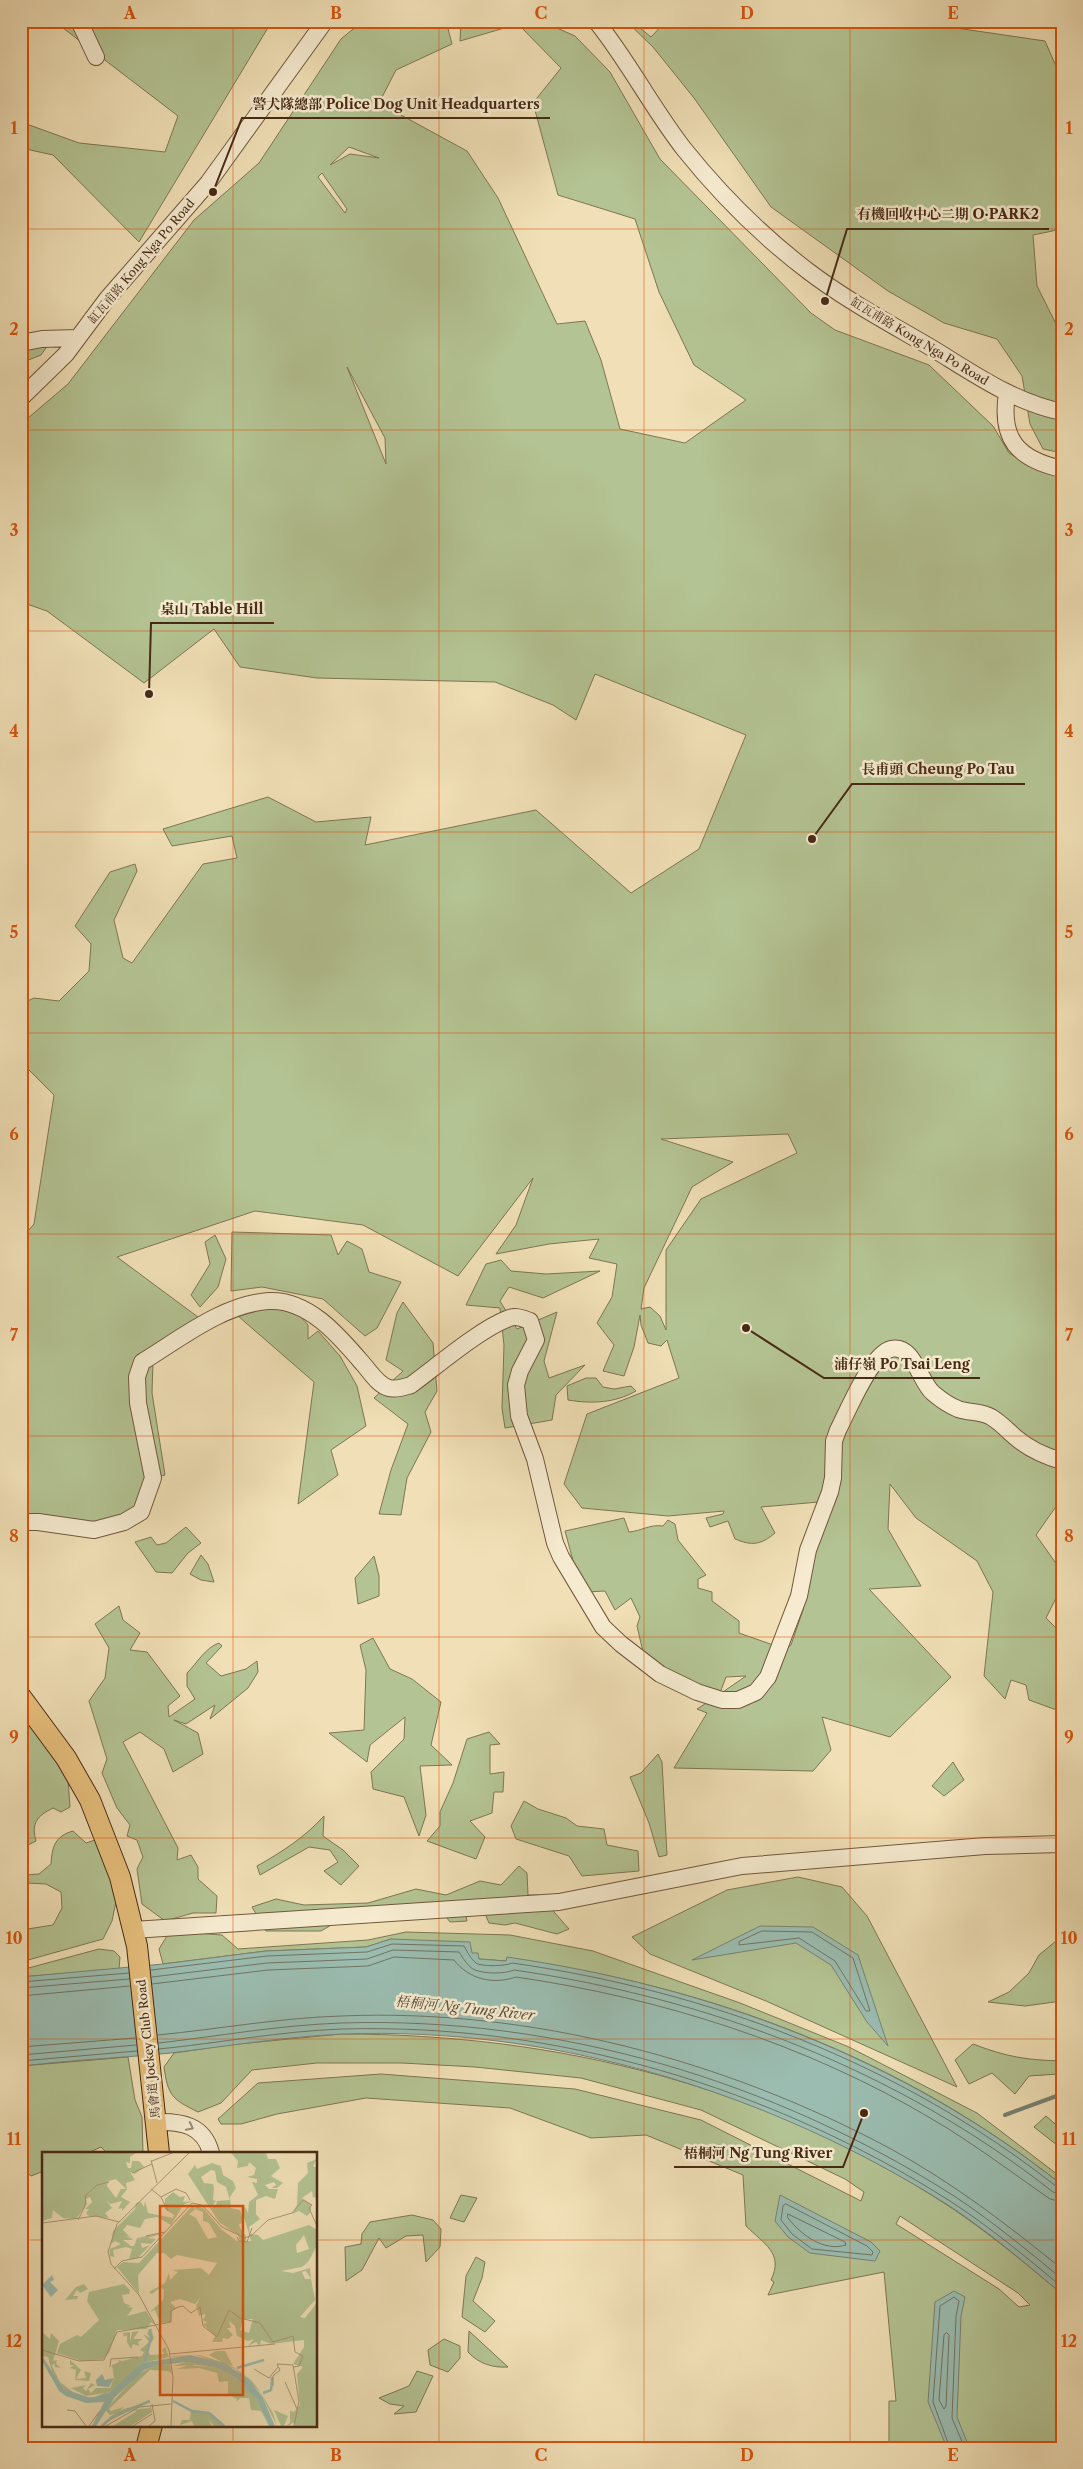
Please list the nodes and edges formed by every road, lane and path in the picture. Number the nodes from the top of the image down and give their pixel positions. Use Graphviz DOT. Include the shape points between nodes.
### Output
graph roads {
  1 [pos="80,21"];
  2 [pos="325,21"];
  3 [pos="596,21"];
  4 [pos="96,57"];
  5 [pos="77,338"];
  6 [pos="21,343"];
  7 [pos="1007,393"];
  8 [pos="21,398"];
  9 [pos="1055,411"];
  10 [pos="1062,468"];
  11 [pos="1062,1461"];
  12 [pos="21,1522"];
  13 [pos="21,1697"];
  14 [pos="1062,1844"];
  15 [pos="135,1938"];
  16 [pos="156,2122"];
  17 [pos="159,2152"];
  18 [pos="211,2152"];
  1 -- 4 [label="street"];
  2 -- 5 [label="street, 缸瓦甫路 Kong Nga Po Road" via="208,183 107,298"];
  3 -- 7 [label="street, 缸瓦甫路 Kong Nga Po Road" via="620,51 653,106 684,148 732,204 772,241 854,302"];
  5 -- 6 [label="street"];
  5 -- 8 [label="street, 缸瓦甫路 Kong Nga Po Road" via="66,354"];
  7 -- 9 [label="street, 缸瓦甫路 Kong Nga Po Road"];
  7 -- 10 [label="street" via="1005,416 1016,448 1024,456"];
  11 -- 12 [label="street" via="1041,1454 992,1418 959,1410 944,1402 925,1387 909,1354 901,1349 883,1352 874,1362 834,1441 830,1492 808,1550 799,1596 768,1677 756,1692 738,1700 722,1700 697,1692 660,1674 620,1644 603,1627 561,1557 535,1459 519,1416 516,1385 536,1340 530,1321 519,1317 508,1318 487,1330 411,1384 398,1389 388,1388 377,1380 328,1326 295,1305 266,1301 227,1312 142,1362 137,1376 138,1403 153,1478 141,1512 124,1522 94,1530"];
  13 -- 15 [label="main road, 馬會道 Jockey Club Road" via="66,1758 90,1800 120,1877"];
  14 -- 15 [label="street" via="985,1846 742,1866 559,1902"];
  15 -- 16 [label="main road, 馬會道 Jockey Club Road"];
  16 -- 17 [label="main road, 馬會道 Jockey Club Road"];
  16 -- 18 [label="street, one-way" via="178,2122 195,2128"];
}
